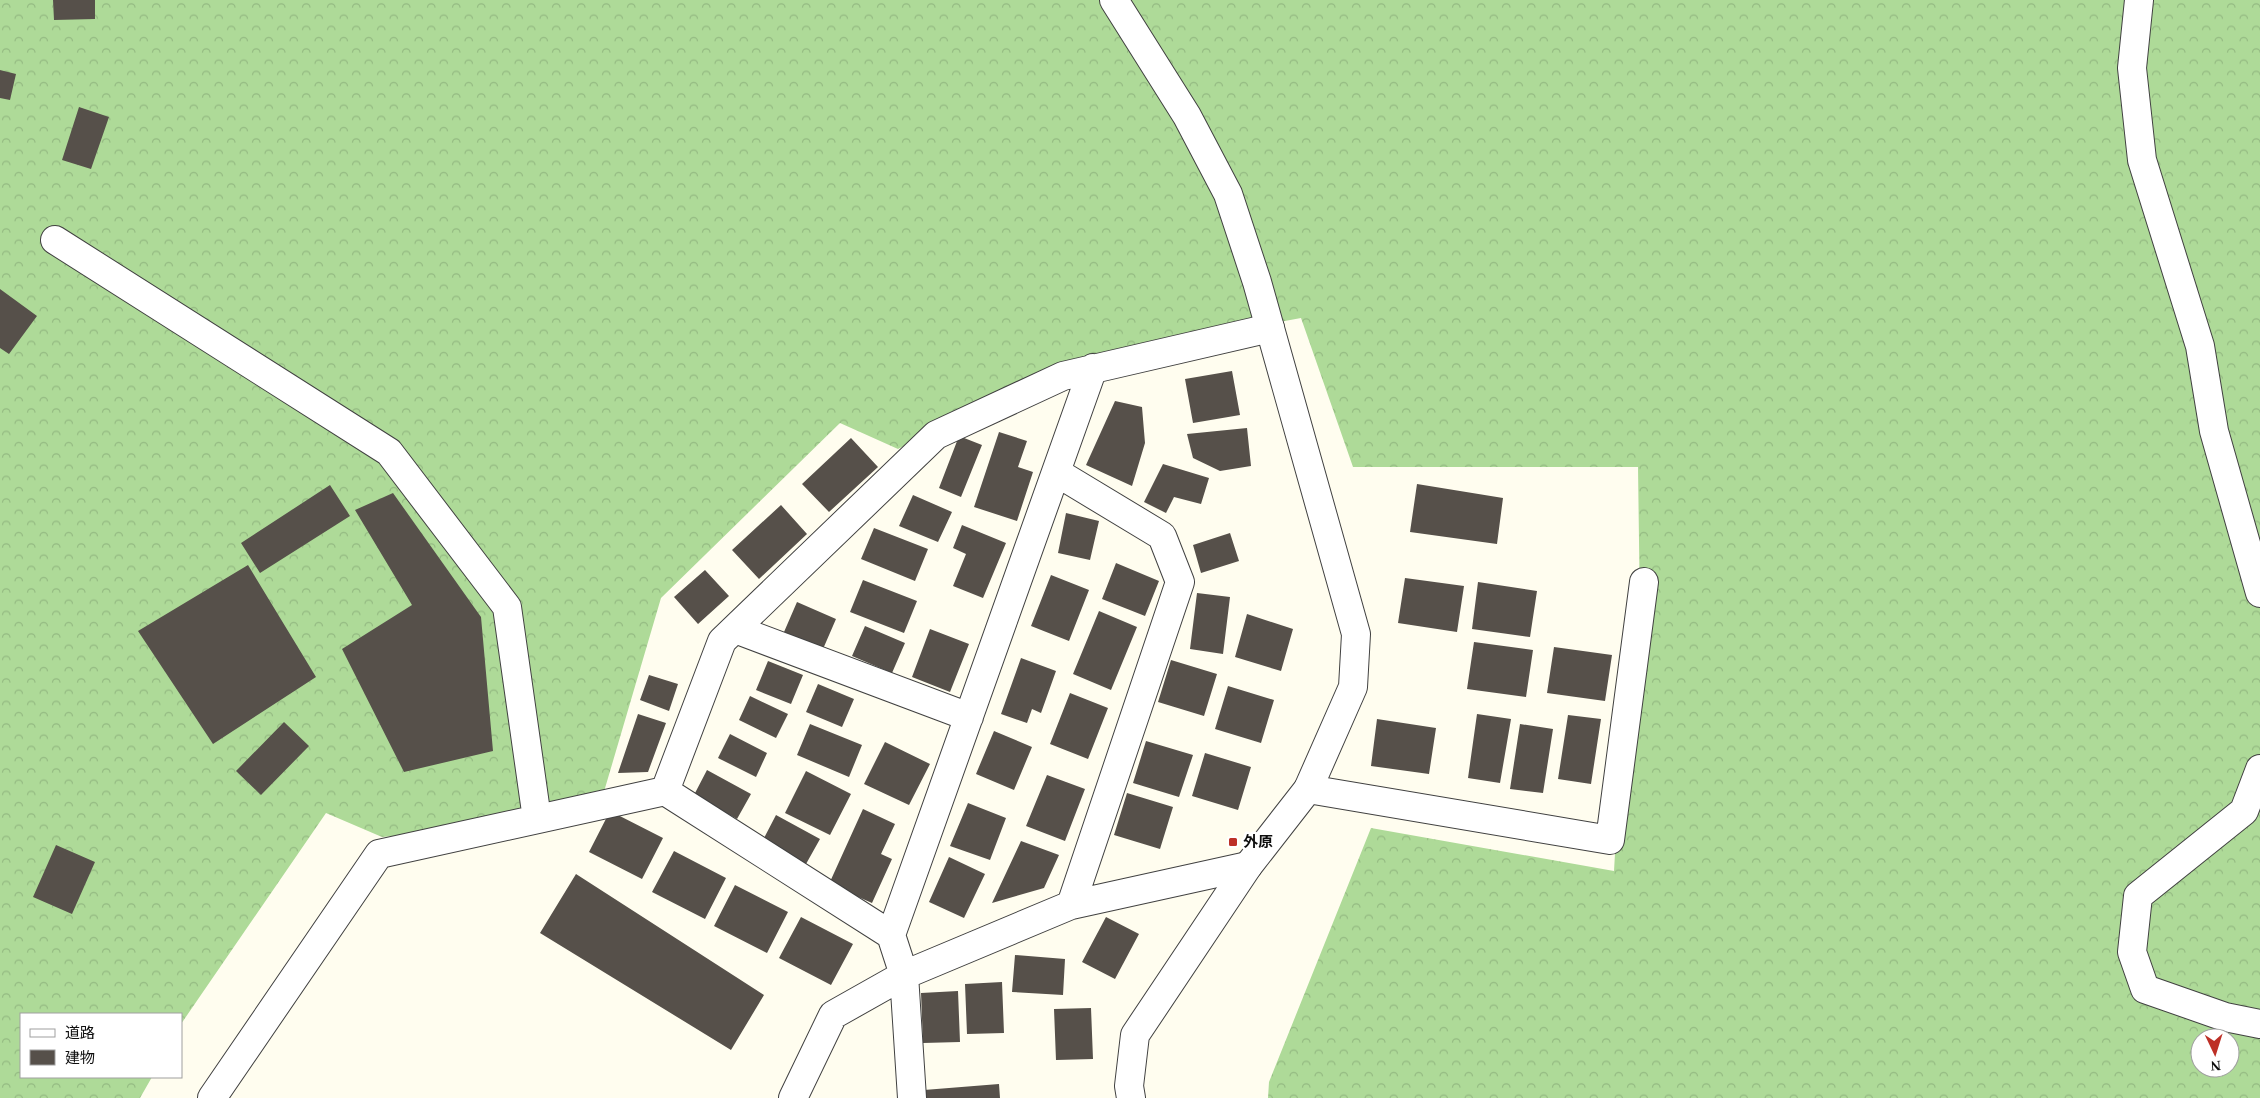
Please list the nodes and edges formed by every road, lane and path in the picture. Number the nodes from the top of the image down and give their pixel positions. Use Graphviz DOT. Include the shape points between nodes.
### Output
graph roads {
  1 [pos="1114,0"];
  2 [pos="2139,0"];
  3 [pos="55,240"];
  4 [pos="1270,328"];
  5 [pos="1093,368"];
  6 [pos="1056,472"];
  7 [pos="1644,582"];
  8 [pos="2260,593"];
  9 [pos="735,629"];
  10 [pos="969,717"];
  11 [pos="2260,769"];
  12 [pos="1308,790"];
  13 [pos="665,791"];
  14 [pos="537,819"];
  15 [pos="1248,866"];
  16 [pos="1072,905"];
  17 [pos="891,935"];
  18 [pos="904,975"];
  19 [pos="2260,1024"];
  20 [pos="212,1098"];
  21 [pos="793,1098"];
  22 [pos="912,1098"];
  23 [pos="1131,1098"];
  1 -- 4 [label="street" via="1187,116 1228,194"];
  2 -- 8 [label="street" via="2132,68 2142,160 2200,346 2214,431"];
  3 -- 14 [label="street" via="389,452 507,607"];
  4 -- 5 [label="street"];
  4 -- 12 [label="street" via="1356,634 1353,687"];
  5 -- 6 [label="street"];
  5 -- 9 [label="street" via="1063,376 936,436"];
  6 -- 10 [label="street"];
  6 -- 16 [label="street" via="1162,536 1180,582"];
  7 -- 12 [label="street" via="1610,840"];
  9 -- 10 [label="street"];
  9 -- 13 [label="street" via="722,641"];
  10 -- 17 [label="street"];
  11 -- 19 [label="street" via="2244,811 2138,896 2132,952 2145,989 2225,1017"];
  12 -- 15 [label="street"];
  13 -- 14 [label="street"];
  13 -- 17 [label="street"];
  14 -- 20 [label="street" via="379,854"];
  15 -- 16 [label="street"];
  15 -- 23 [label="street" via="1135,1035 1129,1086"];
  16 -- 18 [label="street"];
  17 -- 18 [label="street"];
  18 -- 21 [label="street" via="833,1015"];
  18 -- 22 [label="street"];
}
